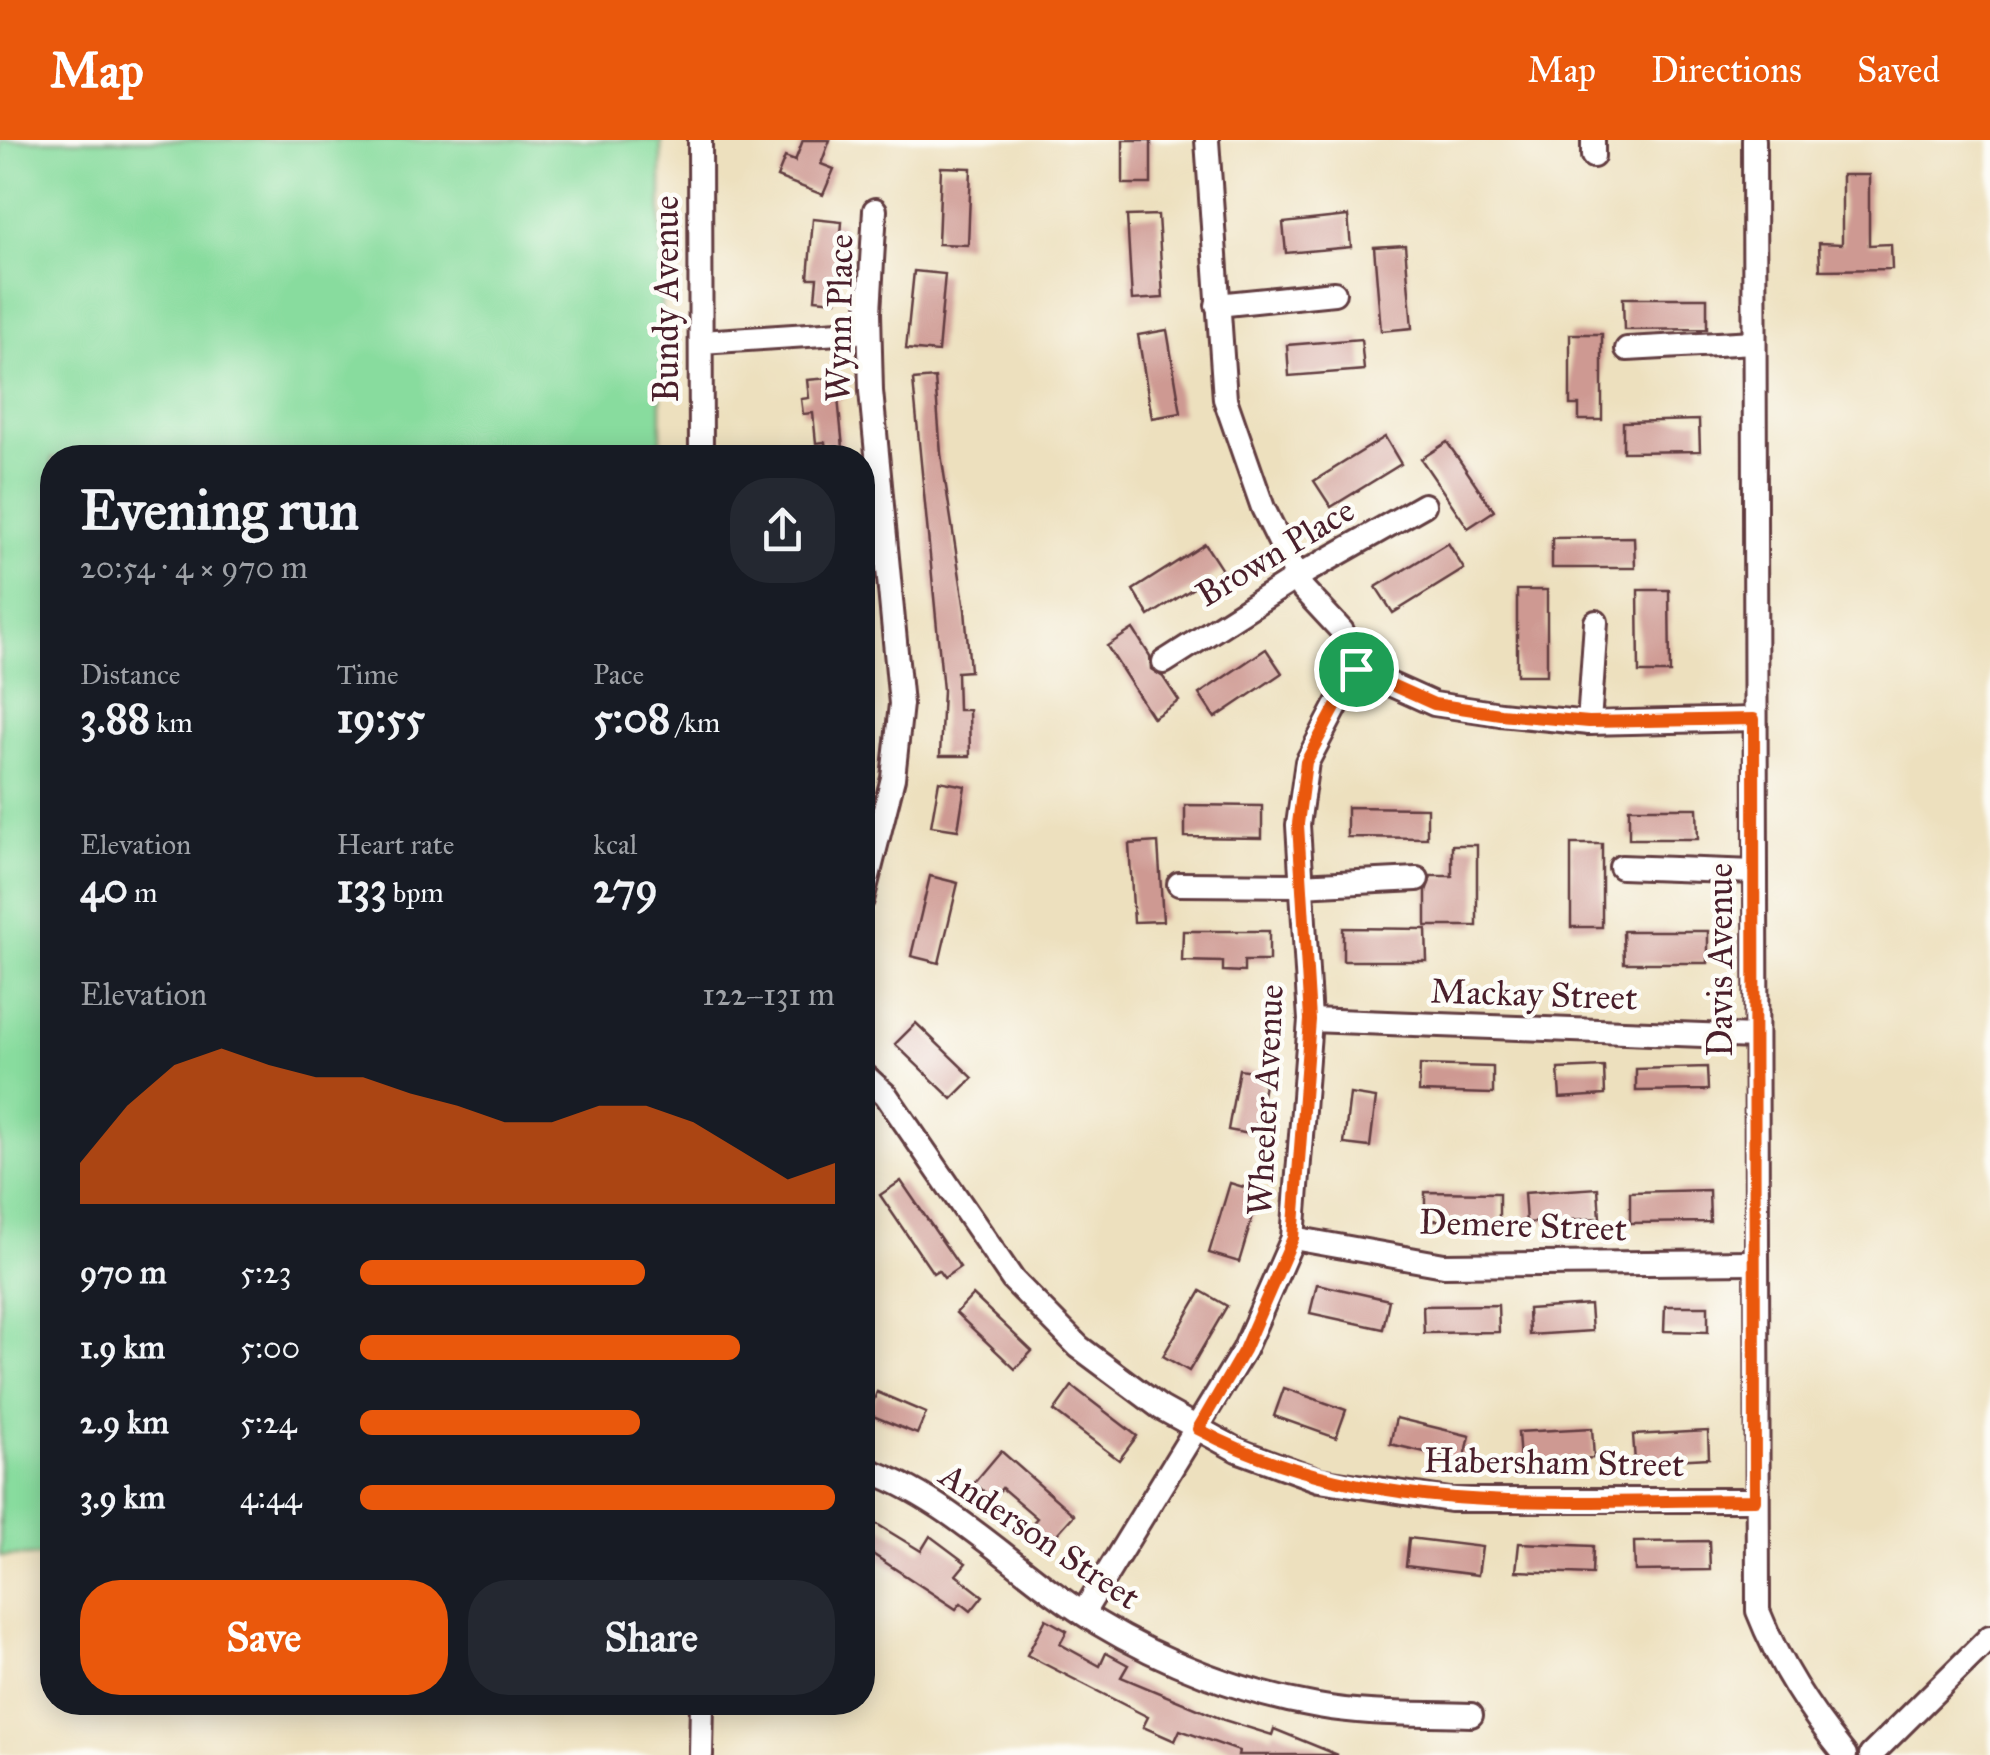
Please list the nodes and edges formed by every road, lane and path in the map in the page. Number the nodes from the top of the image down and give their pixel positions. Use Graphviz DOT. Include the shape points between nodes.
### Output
graph roads {
  1 [pos="700,140"];
  2 [pos="1207,140"];
  3 [pos="1754,140"];
  4 [pos="876,210"];
  5 [pos="1334,294"];
  6 [pos="1217,305"];
  7 [pos="869,331"];
  8 [pos="701,342"];
  9 [pos="1754,342"];
  10 [pos="1627,349"];
  11 [pos="702,445"];
  12 [pos="1424,504"];
  13 [pos="1296,577"];
  14 [pos="1596,622"];
  15 [pos="1164,662"];
  16 [pos="1356,669"];
  17 [pos="1754,719"];
  18 [pos="1589,722"];
  19 [pos="875,850"];
  20 [pos="1621,868"];
  21 [pos="1755,872"];
  22 [pos="1418,878"];
  23 [pos="1179,884"];
  24 [pos="1300,885"];
  25 [pos="1310,1020"];
  26 [pos="1755,1038"];
  27 [pos="875,1084"];
  28 [pos="1293,1238"];
  29 [pos="1754,1262"];
  30 [pos="1198,1429"];
  31 [pos="875,1472"];
  32 [pos="1755,1500"];
  33 [pos="1083,1613"];
  34 [pos="1990,1636"];
  35 [pos="702,1715"];
  36 [pos="1471,1715"];
  37 [pos="701,1755"];
  38 [pos="1845,1755"];
  39 [pos="1871,1755"];
  1 -- 8 [label="street, Bundy Avenue"];
  2 -- 6 [label="street"];
  3 -- 9 [label="street, Davis Avenue"];
  4 -- 7 [label="street, Wynn Place"];
  5 -- 6 [label="street"];
  6 -- 13 [label="street" via="1225,399 1263,508"];
  7 -- 8 [label="street"];
  7 -- 19 [label="street, Wynn Place" via="902,704 894,778"];
  8 -- 11 [label="street, Bundy Avenue"];
  9 -- 10 [label="street"];
  9 -- 17 [label="street, Davis Avenue"];
  12 -- 13 [label="street, Brown Place"];
  13 -- 15 [label="street, Brown Place"];
  13 -- 16 [label="street" via="1342,631"];
  14 -- 18 [label="street"];
  16 -- 18 [label="street" via="1434,704"];
  16 -- 24 [label="street, Wheeler Avenue" via="1306,762"];
  17 -- 18 [label="street"];
  17 -- 21 [label="street, Davis Avenue"];
  20 -- 21 [label="street"];
  21 -- 26 [label="street, Davis Avenue"];
  22 -- 24 [label="street"];
  23 -- 24 [label="street"];
  24 -- 25 [label="street, Wheeler Avenue"];
  25 -- 26 [label="street, Mackay Street"];
  25 -- 28 [label="street, Wheeler Avenue"];
  26 -- 29 [label="street, Davis Avenue"];
  27 -- 30 [label="street, Habersham Street" via="1014,1280 1079,1347"];
  28 -- 29 [label="street, Demere Street" via="1444,1264"];
  28 -- 30 [label="street, Wheeler Avenue" via="1244,1350"];
  29 -- 32 [label="street, Davis Avenue"];
  30 -- 32 [label="street, Habersham Street" via="1319,1480 1450,1500"];
  30 -- 33 [label="street, Wheeler Avenue"];
  31 -- 33 [label="street, Anderson Street" via="948,1513"];
  32 -- 38 [label="street, Davis Avenue" via="1758,1611 1773,1650"];
  33 -- 36 [label="street, Anderson Street" via="1200,1675 1319,1707"];
  34 -- 39 [label="street"];
  35 -- 37 [label="street"];
}
